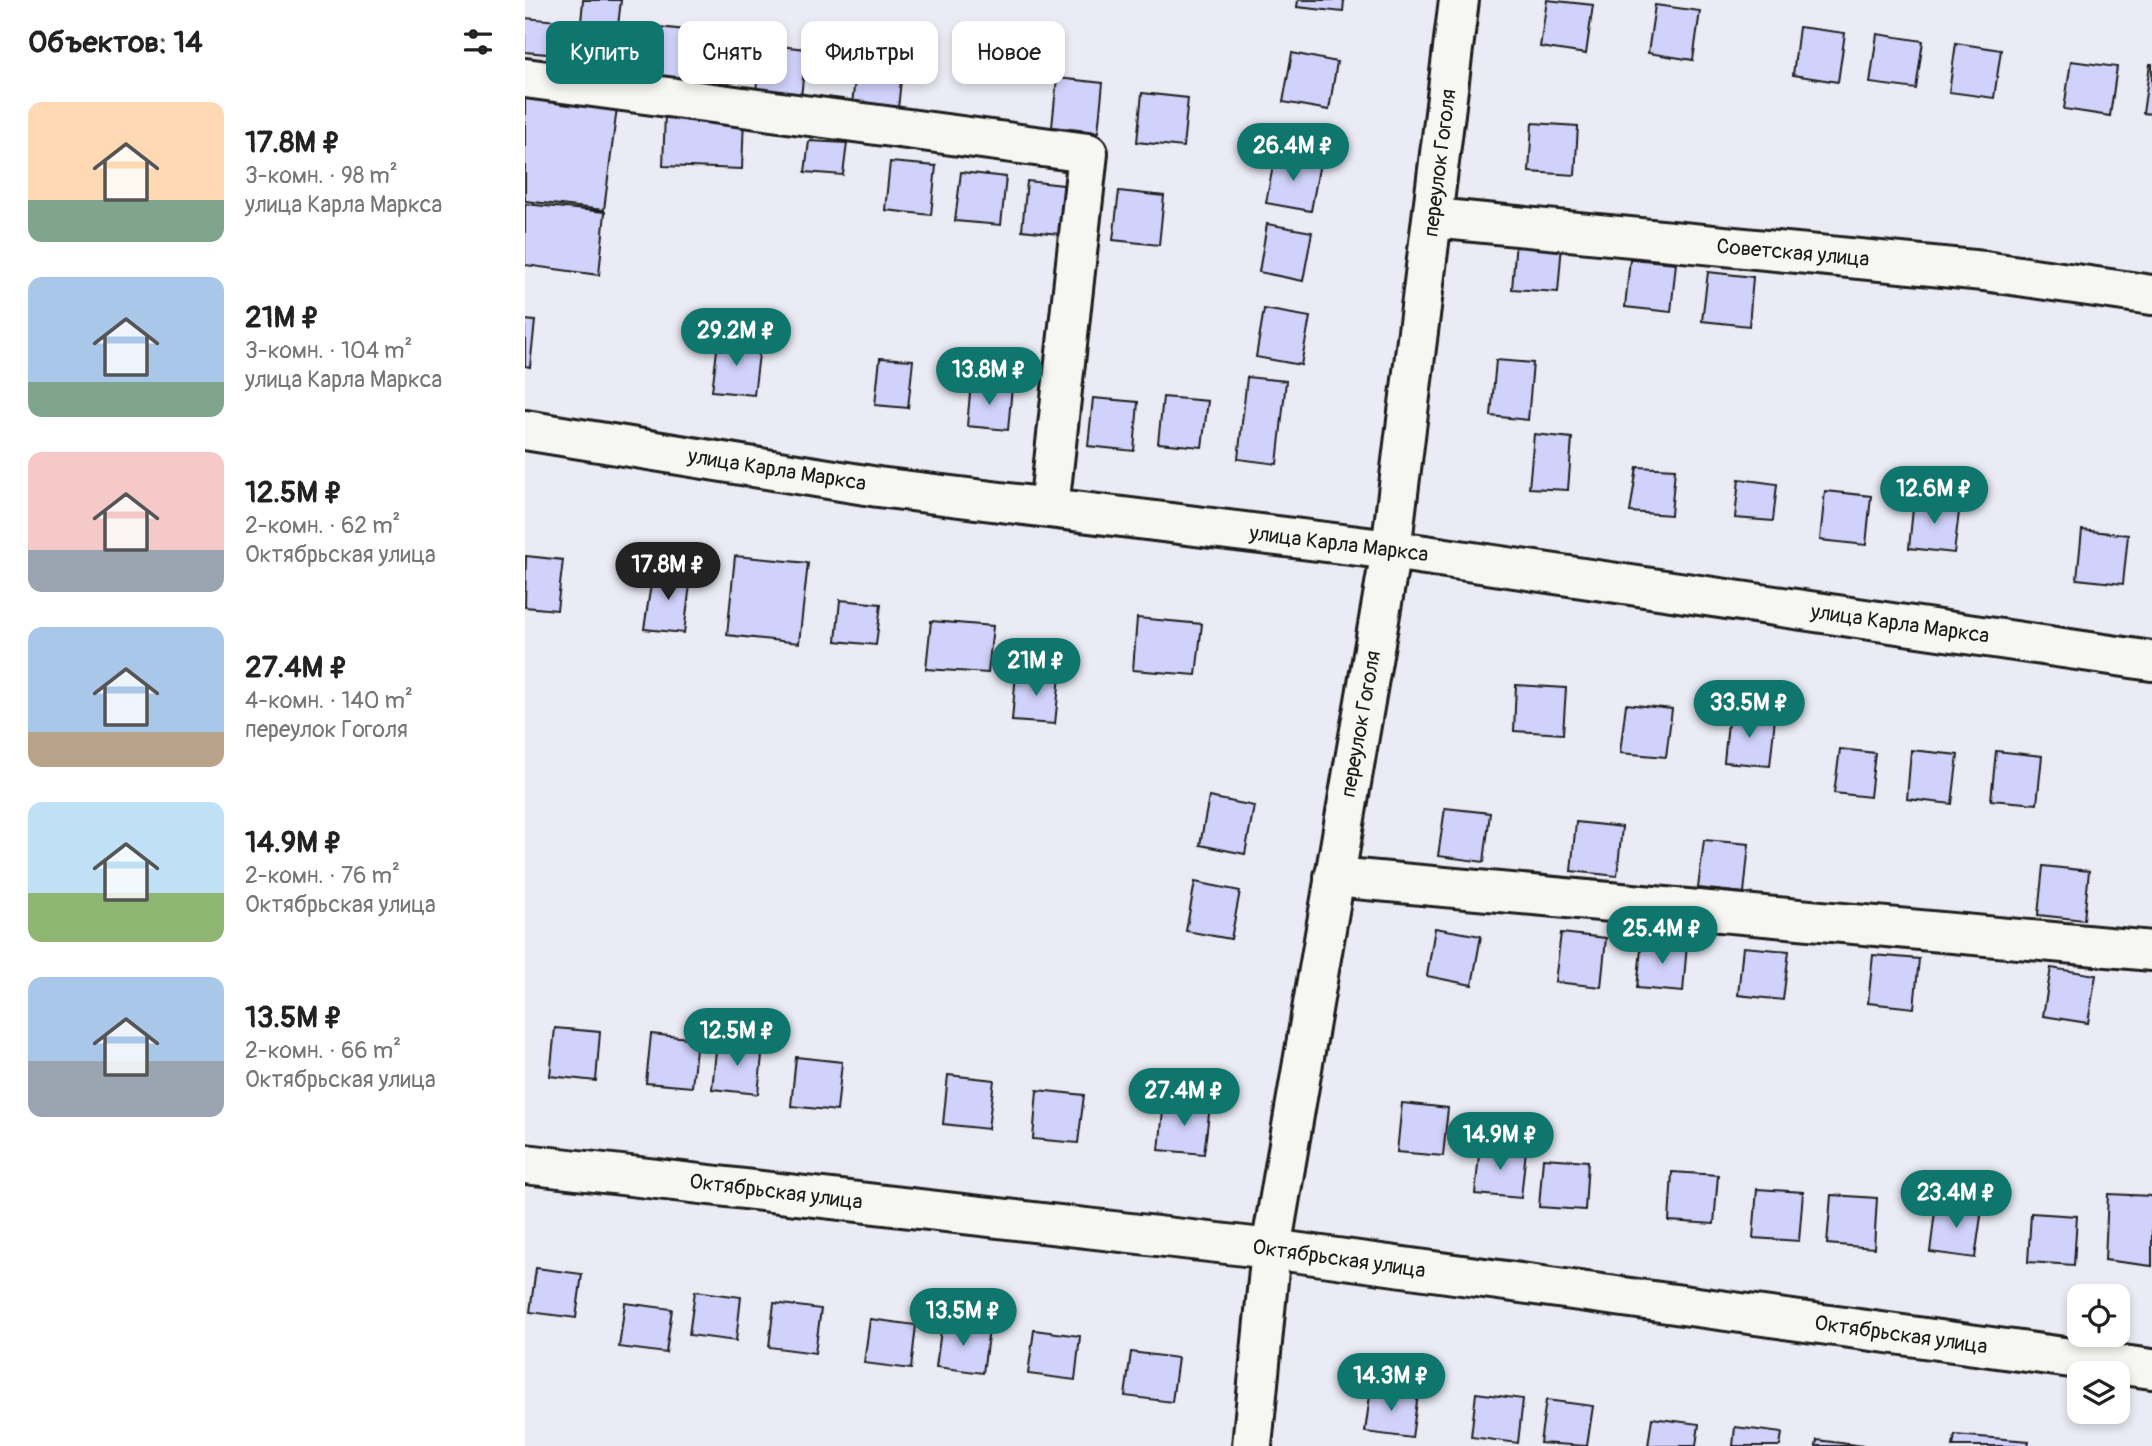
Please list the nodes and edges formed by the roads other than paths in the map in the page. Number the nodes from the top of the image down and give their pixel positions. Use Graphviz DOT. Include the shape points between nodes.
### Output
graph roads {
  1 [pos="1459,0"];
  2 [pos="525,78"];
  3 [pos="1433,218"];
  4 [pos="2152,295"];
  5 [pos="525,430"];
  6 [pos="1049,508"];
  7 [pos="1391,550"];
  8 [pos="2152,661"];
  9 [pos="1334,877"];
  10 [pos="2152,951"];
  11 [pos="525,1164"];
  12 [pos="1271,1249"];
  13 [pos="2152,1369"];
  14 [pos="1252,1446"];
  1 -- 3 [label="street, переулок Гоголя"];
  2 -- 6 [label="street" via="1088,153"];
  3 -- 4 [label="street, Советская улица" via="1984,271"];
  3 -- 7 [label="street, переулок Гоголя"];
  5 -- 6 [label="street, улица Карла Маркса" via="878,487"];
  6 -- 7 [label="street, улица Карла Маркса"];
  7 -- 8 [label="street, улица Карла Маркса"];
  7 -- 9 [label="street, переулок Гоголя"];
  9 -- 10 [label="street"];
  9 -- 12 [label="street, переулок Гоголя"];
  11 -- 12 [label="street, Октябрьская улица"];
  12 -- 13 [label="street, Октябрьская улица"];
  12 -- 14 [label="street, переулок Гоголя"];
}
